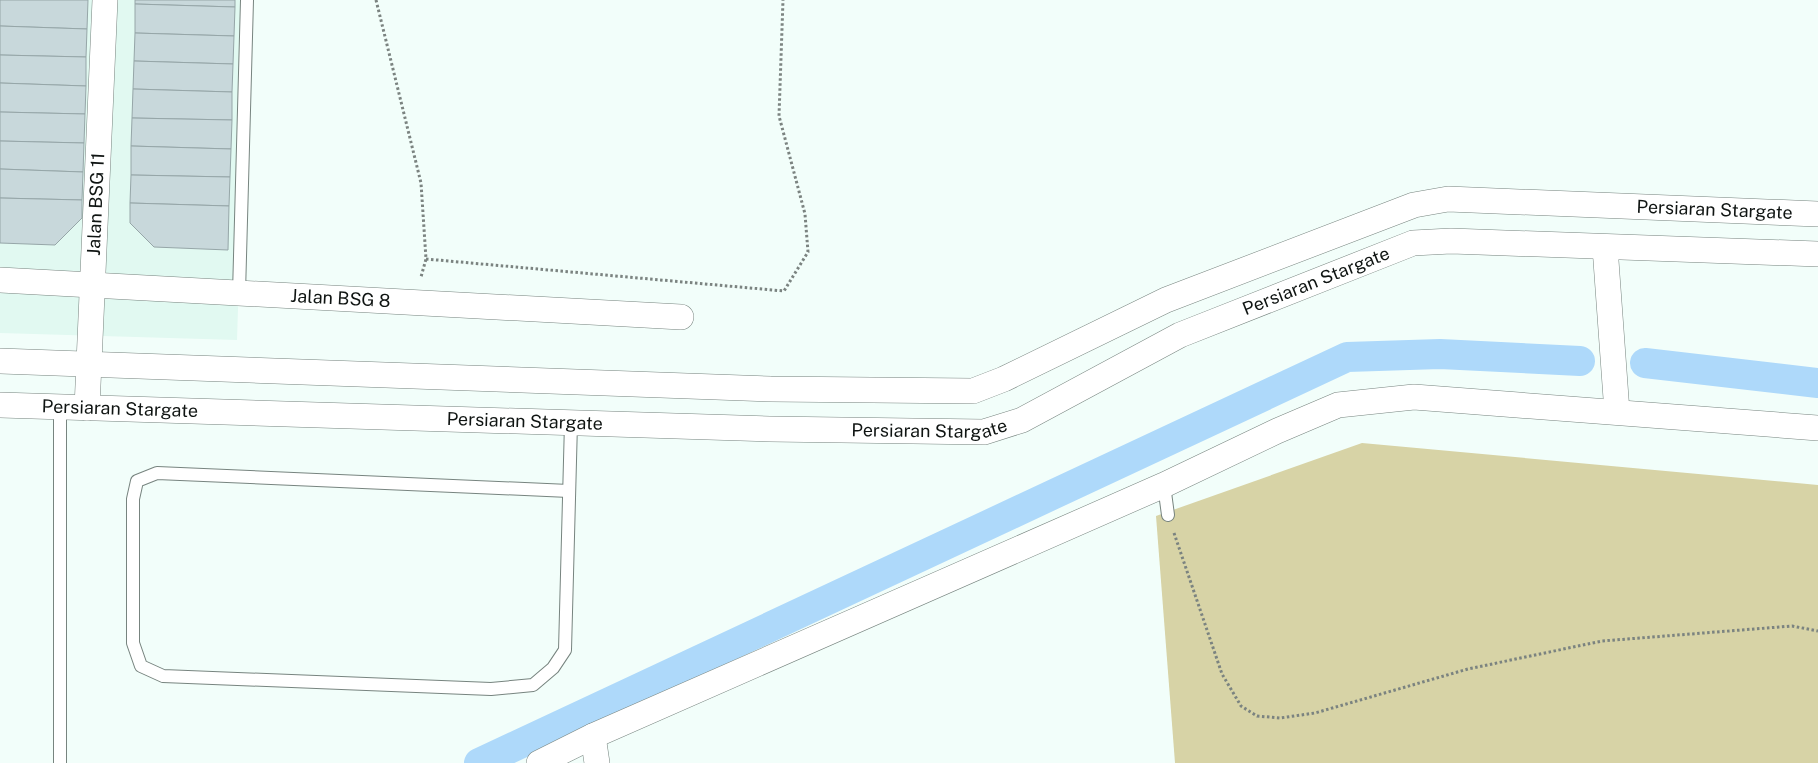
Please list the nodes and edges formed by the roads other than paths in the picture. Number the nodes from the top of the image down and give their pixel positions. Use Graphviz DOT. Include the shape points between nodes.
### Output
graph roads {
  1 [pos="105,0"];
  2 [pos="247,0"];
  3 [pos="1818,214"];
  4 [pos="1605,247"];
  5 [pos="1818,254"];
  6 [pos="0,280"];
  7 [pos="94,284"];
  8 [pos="239,293"];
  9 [pos="681,316"];
  10 [pos="0,361"];
  11 [pos="88,364"];
  12 [pos="771,389"];
  13 [pos="0,406"];
  14 [pos="60,407"];
  15 [pos="87,408"];
  16 [pos="1617,412"];
  17 [pos="571,423"];
  18 [pos="1818,428"];
  19 [pos="770,429"];
  20 [pos="1164,485"];
  21 [pos="569,491"];
  22 [pos="1168,515"];
  23 [pos="592,736"];
  24 [pos="60,763"];
  25 [pos="539,763"];
  26 [pos="597,763"];
  1 -- 7 [label="street, Jalan BSG 11"];
  2 -- 8 [label="lane"];
  3 -- 12 [label="street, Persiaran Stargate" via="1448,199 1393,212 1166,300 1004,380 973,391"];
  4 -- 5 [label="street, Persiaran Stargate"];
  4 -- 16 [label="street"];
  4 -- 19 [label="street, Persiaran Stargate" via="1451,242 1413,244 1180,335 1022,420 984,432"];
  6 -- 7 [label="street, Jalan BSG 8"];
  7 -- 8 [label="street, Jalan BSG 8"];
  7 -- 11 [label="street, Jalan BSG 11"];
  8 -- 9 [label="street, Jalan BSG 8"];
  10 -- 11 [label="street, Persiaran Stargate"];
  11 -- 12 [label="street, Persiaran Stargate"];
  11 -- 15 [label="street, Jalan BSG 11"];
  12 -- 19 [label="street"];
  13 -- 14 [label="street, Persiaran Stargate"];
  14 -- 15 [label="street, Persiaran Stargate"];
  14 -- 24 [label="lane"];
  15 -- 17 [label="street, Persiaran Stargate"];
  16 -- 18 [label="street"];
  16 -- 20 [label="street" via="1414,397 1338,405"];
  17 -- 19 [label="street, Persiaran Stargate"];
  17 -- 21 [label="lane"];
  20 -- 22 [label="lane"];
  20 -- 23 [label="street"];
  21 -- 21 [label="lane" via="565,650 553,668 533,685 490,689 163,676 141,666 133,642 133,499 138,481 157,473"];
  23 -- 25 [label="street"];
  23 -- 26 [label="street"];
}
